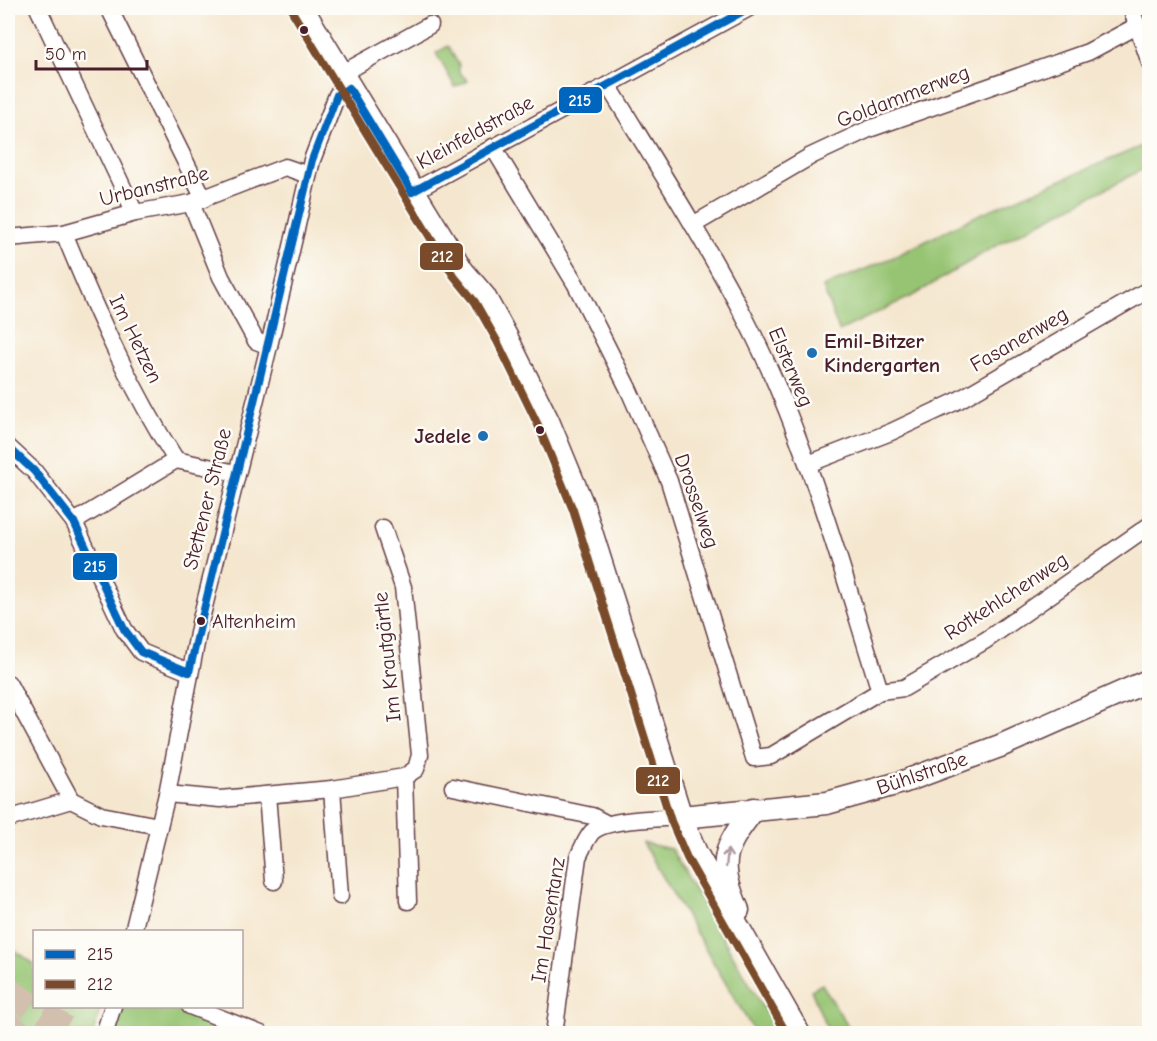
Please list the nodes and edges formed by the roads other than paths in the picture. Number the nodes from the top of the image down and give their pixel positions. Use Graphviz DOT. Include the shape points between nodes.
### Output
graph roads {
  1 [pos="38,8"];
  2 [pos="109,8"];
  3 [pos="302,8"];
  4 [pos="749,8"];
  5 [pos="1131,8"];
  6 [pos="430,25"];
  7 [pos="1137,26"];
  8 [pos="1149,63"];
  9 [pos="345,81"];
  10 [pos="608,85"];
  11 [pos="493,147"];
  12 [pos="308,175"];
  13 [pos="412,192"];
  14 [pos="197,201"];
  15 [pos="135,213"];
  16 [pos="693,225"];
  17 [pos="64,233"];
  18 [pos="8,238"];
  19 [pos="1149,289"];
  20 [pos="269,346"];
  21 [pos="8,447"];
  22 [pos="176,460"];
  23 [pos="808,464"];
  24 [pos="236,473"];
  25 [pos="74,522"];
  26 [pos="1149,525"];
  27 [pos="383,528"];
  28 [pos="189,672"];
  29 [pos="1149,680"];
  30 [pos="8,683"];
  31 [pos="880,691"];
  32 [pos="404,777"];
  33 [pos="453,787"];
  34 [pos="332,789"];
  35 [pos="167,794"];
  36 [pos="267,795"];
  37 [pos="70,800"];
  38 [pos="754,809"];
  39 [pos="681,818"];
  40 [pos="8,819"];
  41 [pos="607,824"];
  42 [pos="159,826"];
  43 [pos="274,881"];
  44 [pos="340,896"];
  45 [pos="408,901"];
  46 [pos="133,930"];
  47 [pos="774,991"];
  48 [pos="112,1008"];
  49 [pos="195,1008"];
  50 [pos="104,1034"];
  51 [pos="261,1034"];
  52 [pos="554,1034"];
  53 [pos="798,1034"];
  1 -- 15 [label="street"];
  2 -- 14 [label="street"];
  3 -- 9 [label="main road"];
  4 -- 10 [label="street, Kleinfeldstraße"];
  5 -- 7 [label="street"];
  6 -- 9 [label="street"];
  7 -- 8 [label="street"];
  7 -- 16 [label="street, Goldammerweg" via="1088,52 869,129 811,156"];
  9 -- 12 [label="street, Stettener Straße"];
  9 -- 13 [label="main road"];
  10 -- 11 [label="street, Kleinfeldstraße"];
  10 -- 16 [label="street, Elsterweg"];
  11 -- 13 [label="street, Kleinfeldstraße"];
  11 -- 31 [label="street, Drosselweg" via="574,283 628,388 669,481 754,758 771,756"];
  12 -- 14 [label="street, Urbanstraße" via="285,167"];
  12 -- 20 [label="street, Stettener Straße"];
  13 -- 39 [label="main road" via="462,270 484,296 554,434 599,550"];
  14 -- 15 [label="street, Urbanstraße"];
  14 -- 20 [label="street" via="221,277 256,341"];
  15 -- 17 [label="street, Urbanstraße"];
  16 -- 23 [label="street, Elsterweg" via="748,326"];
  17 -- 18 [label="street, Urbanstraße"];
  17 -- 22 [label="street, Im Hetzen" via="103,326 152,423"];
  19 -- 23 [label="street, Fasanenweg" via="957,401"];
  20 -- 24 [label="street, Stettener Straße"];
  21 -- 25 [label="street" via="34,471"];
  22 -- 24 [label="street"];
  22 -- 25 [label="street"];
  23 -- 31 [label="street, Elsterweg"];
  24 -- 28 [label="street, Stettener Straße"];
  25 -- 28 [label="street" via="124,629 141,652"];
  26 -- 31 [label="street, Rotkehlchenweg" via="986,640 904,688"];
  27 -- 32 [label="street, Im Krautgärtle" via="403,587 420,755 416,769"];
  28 -- 35 [label="street, Stettener Straße"];
  29 -- 38 [label="main road, Bühlstraße" via="1000,746 903,782 827,803"];
  30 -- 37 [label="street"];
  32 -- 34 [label="street"];
  32 -- 45 [label="street"];
  33 -- 41 [label="street" via="592,816"];
  34 -- 36 [label="street"];
  34 -- 44 [label="street"];
  35 -- 36 [label="street" via="220,799"];
  35 -- 42 [label="street, Stettener Straße"];
  36 -- 43 [label="street"];
  37 -- 40 [label="street"];
  37 -- 42 [label="street" via="101,815"];
  38 -- 39 [label="main road, Bühlstraße"];
  47 -- 38 [label="main road, one-way" via="730,890 725,859 728,846"];
  39 -- 41 [label="street"];
  39 -- 47 [label="main road" via="715,891"];
  41 -- 52 [label="street, Im Hasentanz" via="593,831 578,857"];
  42 -- 46 [label="street, Stettener Straße"];
  47 -- 53 [label="main road"];
  48 -- 50 [label="street"];
  49 -- 51 [label="street"];
}
